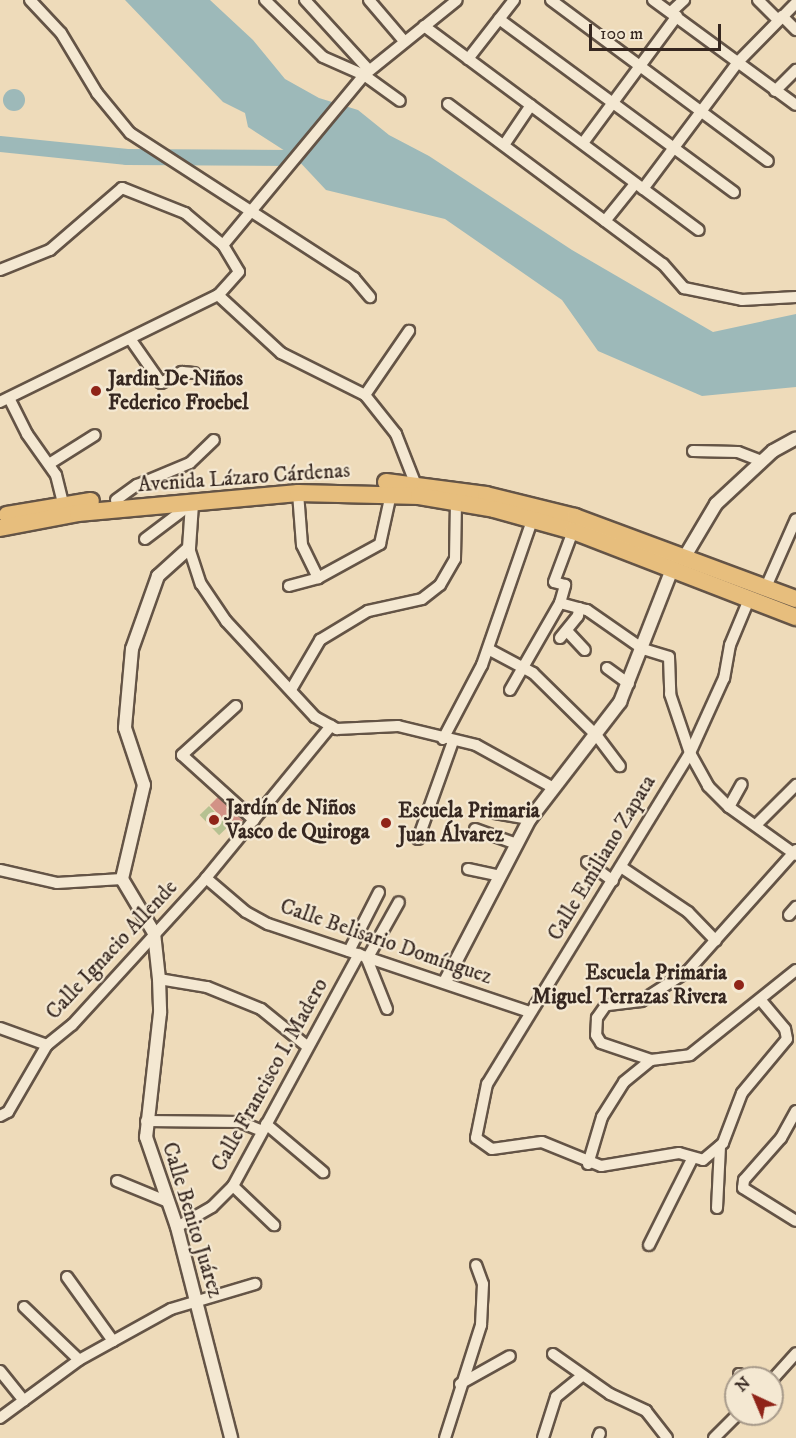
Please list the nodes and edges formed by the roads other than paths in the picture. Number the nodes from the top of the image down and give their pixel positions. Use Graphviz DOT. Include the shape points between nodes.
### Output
graph roads {
  1 [pos="30,0"];
  2 [pos="266,0"];
  3 [pos="305,0"];
  4 [pos="369,0"];
  5 [pos="457,0"];
  6 [pos="514,0"];
  7 [pos="551,0"];
  8 [pos="653,0"];
  9 [pos="684,0"];
  10 [pos="758,0"];
  11 [pos="796,3"];
  12 [pos="674,14"];
  13 [pos="780,18"];
  14 [pos="499,19"];
  15 [pos="424,26"];
  16 [pos="796,30"];
  17 [pos="403,40"];
  18 [pos="468,59"];
  19 [pos="738,62"];
  20 [pos="641,65"];
  21 [pos="796,70"];
  22 [pos="367,73"];
  23 [pos="775,91"];
  24 [pos="400,100"];
  25 [pos="613,103"];
  26 [pos="448,104"];
  27 [pos="531,105"];
  28 [pos="796,105"];
  29 [pos="700,110"];
  30 [pos="583,143"];
  31 [pos="504,145"];
  32 [pos="672,149"];
  33 [pos="768,160"];
  34 [pos="639,186"];
  35 [pos="734,192"];
  36 [pos="254,211"];
  37 [pos="605,221"];
  38 [pos="699,230"];
  39 [pos="223,245"];
  40 [pos="0,270"];
  41 [pos="219,295"];
  42 [pos="370,297"];
  43 [pos="796,297"];
  44 [pos="409,331"];
  45 [pos="131,340"];
  46 [pos="194,373"];
  47 [pos="365,395"];
  48 [pos="5,400"];
  49 [pos="95,435"];
  50 [pos="796,438"];
  51 [pos="214,440"];
  52 [pos="693,451"];
  53 [pos="761,461"];
  54 [pos="49,464"];
  55 [pos="418,490"];
  56 [pos="298,493"];
  57 [pos="391,494"];
  58 [pos="116,500"];
  59 [pos="456,502"];
  60 [pos="63,503"];
  61 [pos="192,504"];
  62 [pos="0,517"];
  63 [pos="533,518"];
  64 [pos="796,519"];
  65 [pos="0,528"];
  66 [pos="573,531"];
  67 [pos="145,539"];
  68 [pos="189,548"];
  69 [pos="678,564"];
  70 [pos="318,578"];
  71 [pos="289,586"];
  72 [pos="766,587"];
  73 [pos="750,597"];
  74 [pos="796,599"];
  75 [pos="560,603"];
  76 [pos="579,608"];
  77 [pos="796,617"];
  78 [pos="488,649"];
  79 [pos="643,649"];
  80 [pos="585,650"];
  81 [pos="523,667"];
  82 [pos="607,668"];
  83 [pos="629,684"];
  84 [pos="292,688"];
  85 [pos="510,690"];
  86 [pos="236,706"];
  87 [pos="331,726"];
  88 [pos="597,736"];
  89 [pos="448,740"];
  90 [pos="690,753"];
  91 [pos="620,766"];
  92 [pos="742,784"];
  93 [pos="796,785"];
  94 [pos="554,788"];
  95 [pos="729,807"];
  96 [pos="495,813"];
  97 [pos="530,819"];
  98 [pos="254,820"];
  99 [pos="756,825"];
  100 [pos="475,829"];
  101 [pos="418,839"];
  102 [pos="517,844"];
  103 [pos="795,853"];
  104 [pos="587,862"];
  105 [pos="621,867"];
  106 [pos="468,869"];
  107 [pos="0,870"];
  108 [pos="500,876"];
  109 [pos="206,878"];
  110 [pos="122,879"];
  111 [pos="612,882"];
  112 [pos="379,892"];
  113 [pos="399,902"];
  114 [pos="154,933"];
  115 [pos="716,941"];
  116 [pos="358,955"];
  117 [pos="796,970"];
  118 [pos="159,979"];
  119 [pos="445,982"];
  120 [pos="762,1002"];
  121 [pos="387,1009"];
  122 [pos="530,1012"];
  123 [pos="0,1028"];
  124 [pos="46,1045"];
  125 [pos="308,1047"];
  126 [pos="651,1060"];
  127 [pos="796,1111"];
  128 [pos="4,1114"];
  129 [pos="146,1121"];
  130 [pos="264,1128"];
  131 [pos="720,1146"];
  132 [pos="698,1159"];
  133 [pos="588,1164"];
  134 [pos="323,1172"];
  135 [pos="117,1181"];
  136 [pos="233,1186"];
  137 [pos="166,1201"];
  138 [pos="717,1208"];
  139 [pos="796,1221"];
  140 [pos="274,1225"];
  141 [pos="177,1227"];
  142 [pos="649,1245"];
  143 [pos="476,1265"];
  144 [pos="67,1277"];
  145 [pos="255,1284"];
  146 [pos="197,1299"];
  147 [pos="24,1307"];
  148 [pos="113,1341"];
  149 [pos="796,1353"];
  150 [pos="553,1354"];
  151 [pos="510,1356"];
  152 [pos="79,1360"];
  153 [pos="784,1366"];
  154 [pos="0,1371"];
  155 [pos="582,1376"];
  156 [pos="459,1384"];
  157 [pos="24,1401"];
  158 [pos="0,1418"];
  159 [pos="726,1426"];
  160 [pos="231,1438"];
  161 [pos="445,1438"];
  162 [pos="543,1438"];
  163 [pos="666,1438"];
  164 [pos="714,1438"];
  1 -- 36 [label="street" via="61,33 97,93 130,132"];
  2 -- 22 [label="street" via="323,57"];
  3 -- 22 [label="street"];
  4 -- 17 [label="street"];
  5 -- 15 [label="street"];
  6 -- 14 [label="street"];
  7 -- 20 [label="street"];
  8 -- 12 [label="street"];
  9 -- 12 [label="street"];
  10 -- 13 [label="street"];
  11 -- 13 [label="street"];
  12 -- 19 [label="street"];
  12 -- 20 [label="street"];
  13 -- 16 [label="street"];
  13 -- 19 [label="street"];
  14 -- 18 [label="street"];
  14 -- 25 [label="street"];
  15 -- 17 [label="street"];
  15 -- 18 [label="street"];
  17 -- 22 [label="street"];
  18 -- 27 [label="street"];
  19 -- 23 [label="street"];
  19 -- 29 [label="street"];
  20 -- 25 [label="street"];
  20 -- 29 [label="street"];
  21 -- 23 [label="street"];
  22 -- 24 [label="street"];
  22 -- 36 [label="street"];
  23 -- 28 [label="street"];
  25 -- 30 [label="street"];
  25 -- 32 [label="street"];
  26 -- 31 [label="street"];
  27 -- 30 [label="street"];
  27 -- 31 [label="street"];
  29 -- 32 [label="street"];
  29 -- 33 [label="street"];
  30 -- 34 [label="street"];
  31 -- 37 [label="street"];
  32 -- 34 [label="street"];
  32 -- 35 [label="street"];
  34 -- 37 [label="street"];
  34 -- 38 [label="street"];
  36 -- 39 [label="street"];
  36 -- 42 [label="street" via="354,278"];
  37 -- 43 [label="street" via="663,264 684,288 742,300"];
  39 -- 40 [label="street" via="185,213 122,188 50,250"];
  39 -- 41 [label="street" via="239,272"];
  41 -- 45 [label="street"];
  41 -- 47 [label="street" via="288,357"];
  44 -- 47 [label="street"];
  45 -- 46 [label="street" via="161,383 182,372"];
  45 -- 48 [label="street"];
  47 -- 55 [label="street" via="396,434"];
  48 -- 54 [label="street"];
  49 -- 54 [label="street"];
  50 -- 53 [label="street"];
  51 -- 58 [label="street" via="190,463 137,485"];
  52 -- 53 [label="street" via="738,452"];
  53 -- 69 [label="street" via="701,522"];
  54 -- 60 [label="street" via="62,487"];
  55 -- 57 [label="main road, Avenida Lázaro Cárdenas"];
  55 -- 58 [label="main road, Avenida Lázaro Cárdenas" via="346,481"];
  55 -- 59 [label="main road, Avenida Lázaro Cárdenas"];
  55 -- 69 [label="main road, Avenida Lázaro Cárdenas" via="539,507"];
  56 -- 57 [label="main road, Avenida Lázaro Cárdenas"];
  56 -- 61 [label="main road, Avenida Lázaro Cárdenas"];
  56 -- 70 [label="street" via="304,553"];
  57 -- 70 [label="street" via="380,544"];
  58 -- 60 [label="main road, Avenida Lázaro Cárdenas"];
  59 -- 63 [label="main road, Avenida Lázaro Cárdenas"];
  59 -- 84 [label="street" via="455,559 440,585 422,599 368,611 320,640"];
  60 -- 62 [label="main road, Avenida Lázaro Cárdenas"];
  61 -- 65 [label="main road, Avenida Lázaro Cárdenas" via="78,513"];
  61 -- 67 [label="street"];
  61 -- 68 [label="street"];
  63 -- 66 [label="main road, Avenida Lázaro Cárdenas"];
  63 -- 78 [label="street"];
  64 -- 72 [label="street"];
  66 -- 69 [label="main road, Avenida Lázaro Cárdenas"];
  66 -- 75 [label="street" via="555,582 565,585"];
  68 -- 84 [label="street" via="201,584 226,621"];
  68 -- 110 [label="street" via="158,576 133,643 125,728 144,785"];
  69 -- 72 [label="main road, Avenida Lázaro Cárdenas"];
  69 -- 73 [label="main road, Avenida Lázaro Cárdenas"];
  69 -- 79 [label="street"];
  70 -- 71 [label="street"];
  72 -- 74 [label="main road, Avenida Lázaro Cárdenas"];
  73 -- 77 [label="main road, Avenida Lázaro Cárdenas"];
  73 -- 90 [label="street, Calle Emiliano Zapata" via="730,645 724,678"];
  75 -- 76 [label="street"];
  75 -- 81 [label="street"];
  76 -- 79 [label="street"];
  76 -- 80 [label="street" via="563,635"];
  78 -- 81 [label="street"];
  78 -- 89 [label="street"];
  79 -- 83 [label="street"];
  79 -- 90 [label="street" via="671,660 670,694"];
  81 -- 85 [label="street"];
  81 -- 88 [label="street"];
  82 -- 83 [label="street"];
  83 -- 88 [label="street"];
  84 -- 87 [label="street" via="315,717"];
  86 -- 98 [label="street" via="182,755"];
  87 -- 89 [label="street" via="398,726"];
  87 -- 98 [label="street, Calle Ignacio Allende"];
  88 -- 91 [label="street"];
  88 -- 94 [label="street"];
  89 -- 94 [label="street" via="476,745"];
  89 -- 101 [label="street"];
  90 -- 95 [label="street" via="708,786"];
  90 -- 105 [label="street, Calle Emiliano Zapata"];
  92 -- 95 [label="street"];
  93 -- 99 [label="street"];
  94 -- 97 [label="street"];
  95 -- 99 [label="street"];
  96 -- 97 [label="street"];
  97 -- 102 [label="street"];
  98 -- 109 [label="street, Calle Ignacio Allende"];
  99 -- 103 [label="street"];
  100 -- 102 [label="street"];
  102 -- 108 [label="street"];
  103 -- 115 [label="street"];
  104 -- 111 [label="street"];
  105 -- 111 [label="street, Calle Emiliano Zapata"];
  105 -- 115 [label="street" via="688,912"];
  106 -- 108 [label="street"];
  107 -- 110 [label="street" via="57,883"];
  108 -- 119 [label="street"];
  109 -- 114 [label="street, Calle Ignacio Allende"];
  109 -- 116 [label="street, Calle Belisario Domínguez" via="246,912 268,924"];
  110 -- 114 [label="street, Calle Benito Juárez"];
  111 -- 122 [label="street, Calle Emiliano Zapata"];
  112 -- 116 [label="street"];
  113 -- 116 [label="street"];
  114 -- 118 [label="street, Calle Benito Juárez"];
  114 -- 124 [label="street, Calle Ignacio Allende" via="72,1025"];
  115 -- 126 [label="street" via="688,971 654,994 641,1001 606,1005 596,1023 601,1043"];
  116 -- 119 [label="street, Calle Belisario Domínguez"];
  116 -- 121 [label="street"];
  116 -- 125 [label="street, Calle Francisco I. Madero"];
  117 -- 120 [label="street"];
  118 -- 125 [label="street" via="207,987 261,1009"];
  118 -- 129 [label="street, Calle Benito Juárez" via="160,1013"];
  119 -- 122 [label="street, Calle Belisario Domínguez"];
  120 -- 126 [label="street" via="690,1055"];
  120 -- 131 [label="street" via="788,1034 742,1093"];
  122 -- 133 [label="street, Calle Emiliano Zapata" via="487,1084 475,1133 492,1149 542,1142 570,1151"];
  123 -- 124 [label="street"];
  124 -- 128 [label="street, Calle Ignacio Allende"];
  125 -- 130 [label="street, Calle Francisco I. Madero"];
  126 -- 133 [label="street" via="624,1082 603,1117"];
  127 -- 139 [label="street" via="782,1138 744,1180 743,1188"];
  129 -- 130 [label="street" via="240,1122"];
  129 -- 137 [label="street, Calle Benito Juárez" via="146,1137"];
  130 -- 134 [label="street"];
  130 -- 136 [label="street, Calle Francisco I. Madero"];
  131 -- 132 [label="street"];
  131 -- 138 [label="street"];
  132 -- 133 [label="street" via="679,1154"];
  132 -- 142 [label="street"];
  135 -- 137 [label="street"];
  136 -- 140 [label="street"];
  136 -- 141 [label="street, Calle Francisco I. Madero" via="212,1206"];
  137 -- 141 [label="street, Calle Benito Juárez"];
  141 -- 146 [label="street, Calle Benito Juárez"];
  143 -- 156 [label="street" via="483,1284 481,1325"];
  144 -- 148 [label="street"];
  145 -- 146 [label="street"];
  146 -- 148 [label="street"];
  146 -- 160 [label="street, Calle Benito Juárez"];
  147 -- 152 [label="street"];
  148 -- 152 [label="street"];
  149 -- 153 [label="street"];
  150 -- 155 [label="street"];
  151 -- 156 [label="street"];
  152 -- 157 [label="street"];
  154 -- 157 [label="street"];
  155 -- 162 [label="street" via="556,1397"];
  155 -- 163 [label="street" via="646,1411 662,1426"];
  156 -- 161 [label="street"];
  157 -- 158 [label="street"];
  159 -- 164 [label="street"];
}
